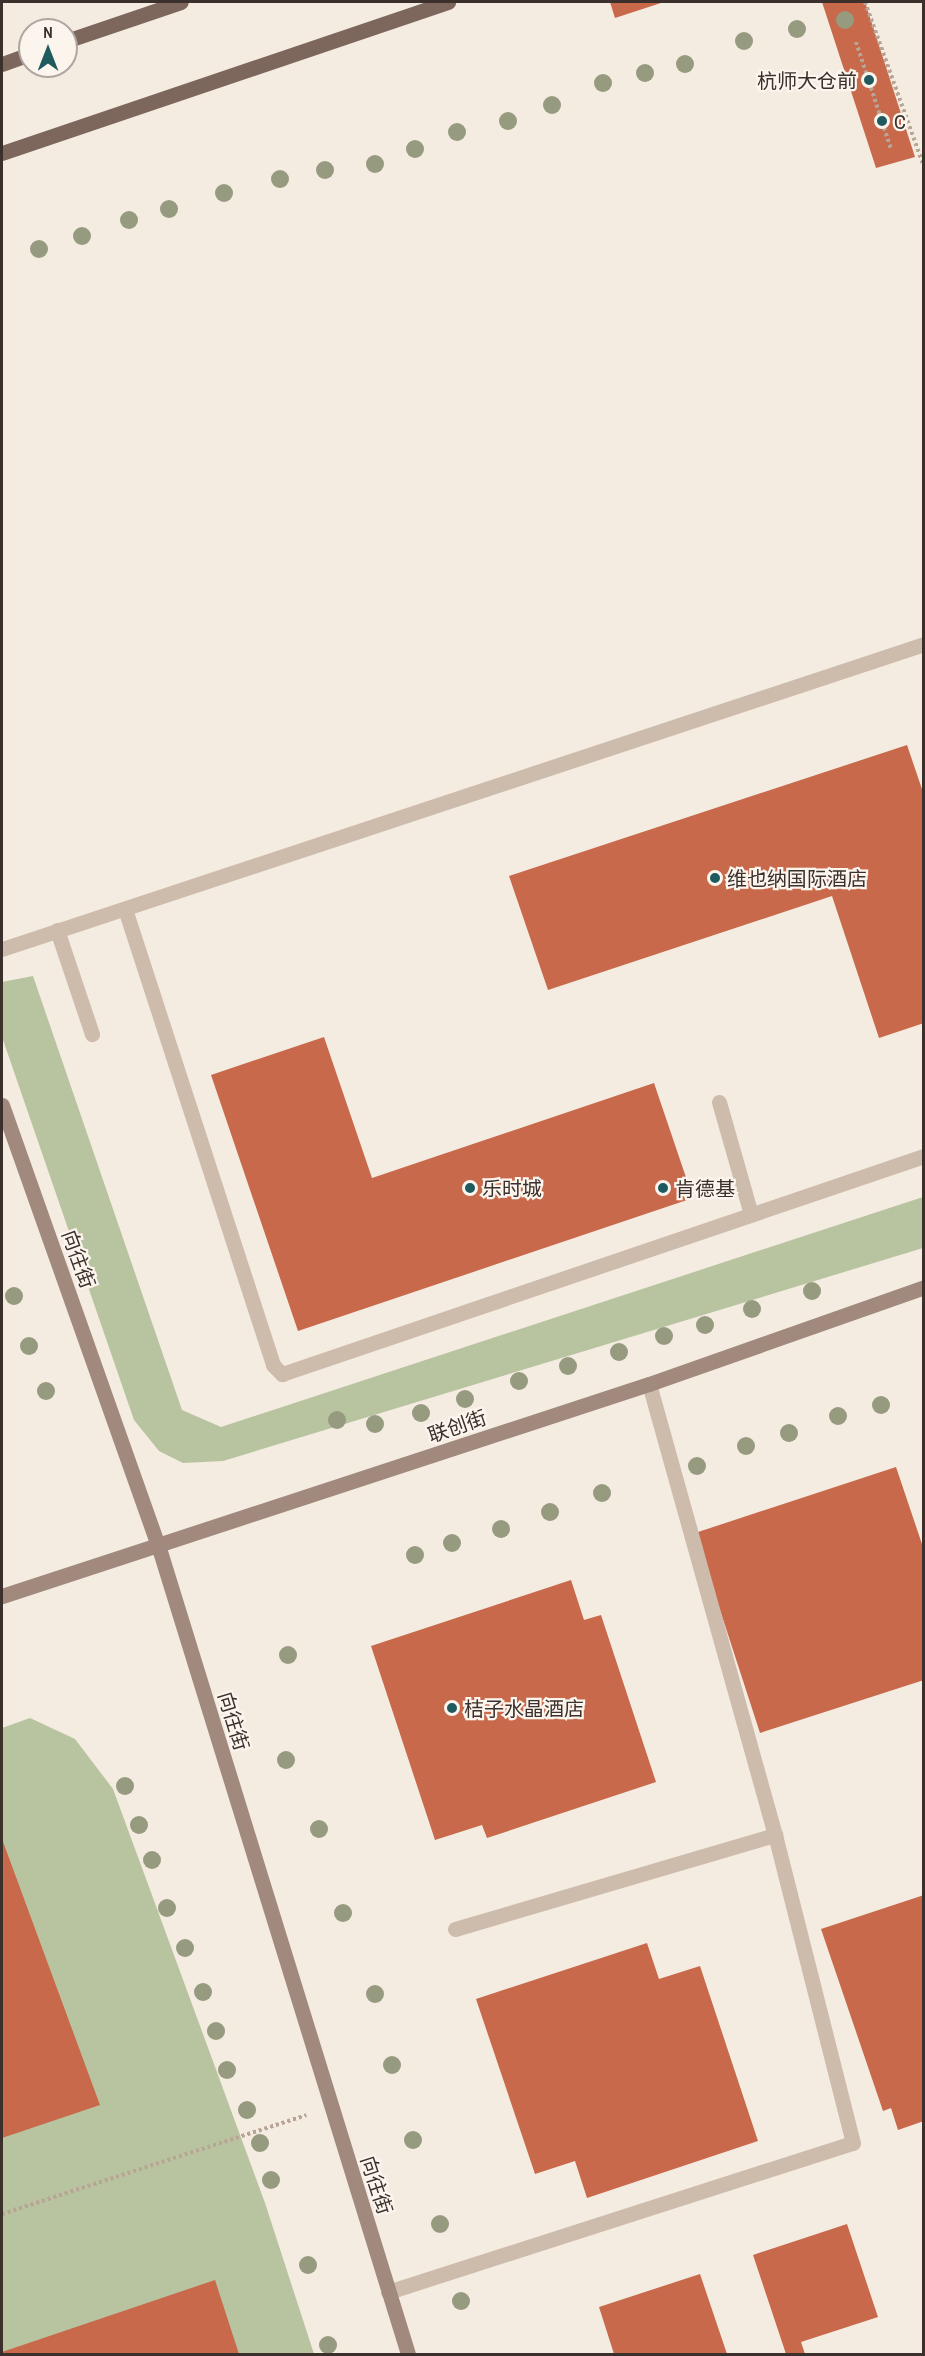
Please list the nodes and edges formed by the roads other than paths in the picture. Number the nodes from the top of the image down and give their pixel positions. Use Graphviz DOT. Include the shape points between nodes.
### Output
graph roads {
  1 [pos="181,2"];
  2 [pos="447,2"];
  3 [pos="78,37"];
  4 [pos="18,58"];
  5 [pos="2,64"];
  6 [pos="2,153"];
  7 [pos="924,644"];
  8 [pos="125,909"];
  9 [pos="57,930"];
  10 [pos="2,949"];
  11 [pos="92,1034"];
  12 [pos="719,1102"];
  13 [pos="2,1105"];
  14 [pos="924,1156"];
  15 [pos="751,1214"];
  16 [pos="924,1287"];
  17 [pos="649,1384"];
  18 [pos="159,1548"];
  19 [pos="2,1596"];
  20 [pos="775,1835"];
  21 [pos="455,1929"];
  22 [pos="388,2292"];
  23 [pos="408,2355"];
  1 -- 3 [label="main road"];
  2 -- 6 [label="main road"];
  4 -- 5 [label="main road"];
  7 -- 8 [label="lane"];
  8 -- 9 [label="lane"];
  8 -- 15 [label="lane" via="273,1365 282,1374"];
  9 -- 10 [label="lane"];
  9 -- 11 [label="lane"];
  12 -- 15 [label="lane"];
  13 -- 18 [label="street, 向往街"];
  14 -- 15 [label="lane"];
  16 -- 17 [label="street, 联创街"];
  17 -- 18 [label="street, 联创街"];
  17 -- 20 [label="lane"];
  18 -- 19 [label="street, 联创街"];
  18 -- 22 [label="street, 向往街"];
  20 -- 21 [label="lane"];
  20 -- 22 [label="lane" via="854,2143"];
  22 -- 23 [label="street, 向往街"];
}
